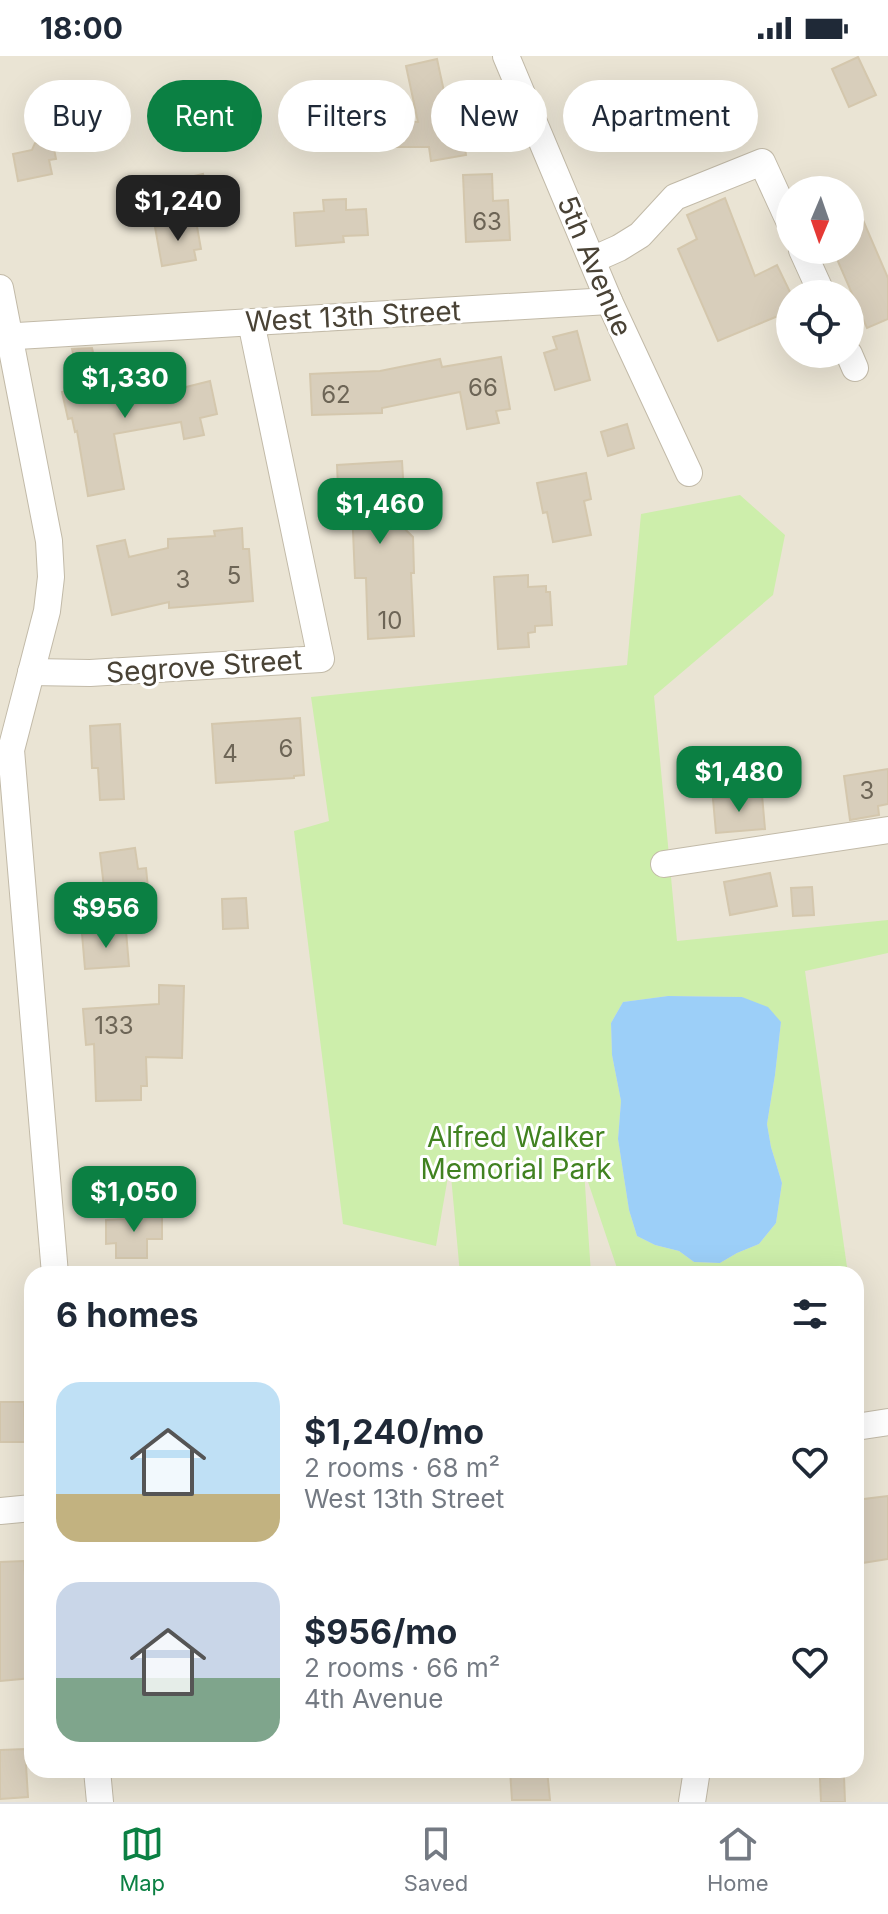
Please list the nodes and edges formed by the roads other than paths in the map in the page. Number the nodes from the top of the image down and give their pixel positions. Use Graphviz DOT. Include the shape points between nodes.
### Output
graph roads {
  1 [pos="506,56"];
  2 [pos="776,192"];
  3 [pos="592,260"];
  4 [pos="0,288"];
  5 [pos="609,301"];
  6 [pos="251,322"];
  7 [pos="5,336"];
  8 [pos="689,473"];
  9 [pos="31,672"];
  10 [pos="5,751"];
  11 [pos="888,830"];
  12 [pos="664,864"];
  13 [pos="54,1266"];
  14 [pos="888,1422"];
  15 [pos="864,1426"];
  16 [pos="24,1509"];
  17 [pos="0,1511"];
  18 [pos="98,1778"];
  19 [pos="696,1778"];
  20 [pos="100,1802"];
  21 [pos="692,1802"];
  1 -- 3 [label="street, 5th Avenue"];
  2 -- 3 [label="street" via="762,162 675,197 640,235"];
  3 -- 5 [label="street, 5th Avenue"];
  4 -- 7 [label="street"];
  5 -- 6 [label="street, West 13th Street"];
  5 -- 8 [label="street, 5th Avenue"];
  6 -- 7 [label="street, West 13th Street"];
  6 -- 9 [label="street, Segrove Street" via="321,659"];
  7 -- 9 [label="street" via="49,541 47,611"];
  9 -- 10 [label="street"];
  10 -- 13 [label="street"];
  11 -- 12 [label="street"];
  14 -- 15 [label="street"];
  16 -- 17 [label="street"];
  18 -- 20 [label="street"];
  19 -- 21 [label="street"];
}
